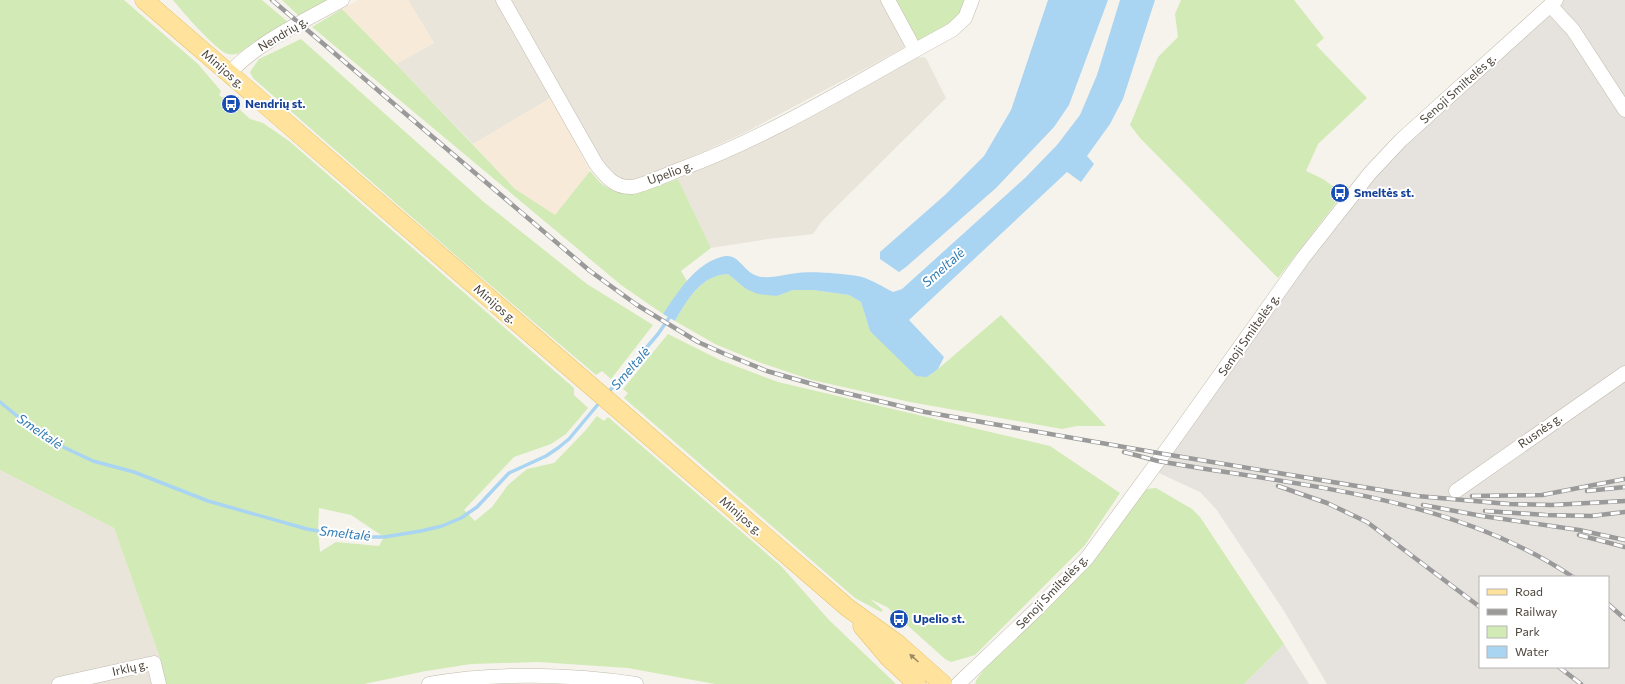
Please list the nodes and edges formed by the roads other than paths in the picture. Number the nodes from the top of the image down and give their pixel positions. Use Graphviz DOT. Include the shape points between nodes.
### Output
graph roads {
  1 [pos="144,0"];
  2 [pos="342,0"];
  3 [pos="503,0"];
  4 [pos="888,0"];
  5 [pos="972,0"];
  6 [pos="1553,3"];
  7 [pos="915,50"];
  8 [pos="229,74"];
  9 [pos="1625,110"];
  10 [pos="1625,373"];
  11 [pos="1456,491"];
  12 [pos="848,608"];
  13 [pos="59,684"];
  14 [pos="159,684"];
  15 [pos="430,684"];
  16 [pos="636,684"];
  17 [pos="917,684"];
  18 [pos="943,684"];
  19 [pos="958,684"];
  1 -- 8 [label="main road, Minijos g."];
  2 -- 8 [label="street, Nendrių g." via="284,32 249,55"];
  3 -- 7 [label="street, Upelio g." via="596,164 606,177 617,185 633,187 707,159 773,128"];
  4 -- 7 [label="street"];
  5 -- 7 [label="street, Upelio g." via="966,18 952,30"];
  6 -- 9 [label="street"];
  6 -- 19 [label="street, Senoji Smiltelės g." via="1401,140 1370,173 1303,258 1087,558"];
  8 -- 12 [label="main road, Minijos g."];
  10 -- 11 [label="street, Rusnės g."];
  12 -- 17 [label="main road, Minijos g." via="888,658"];
  18 -- 12 [label="main road, Minijos g., one-way" via="898,644"];
  13 -- 14 [label="street, Irklų g." via="154,663"];
  15 -- 16 [label="street" via="520,676 598,679"];
}
